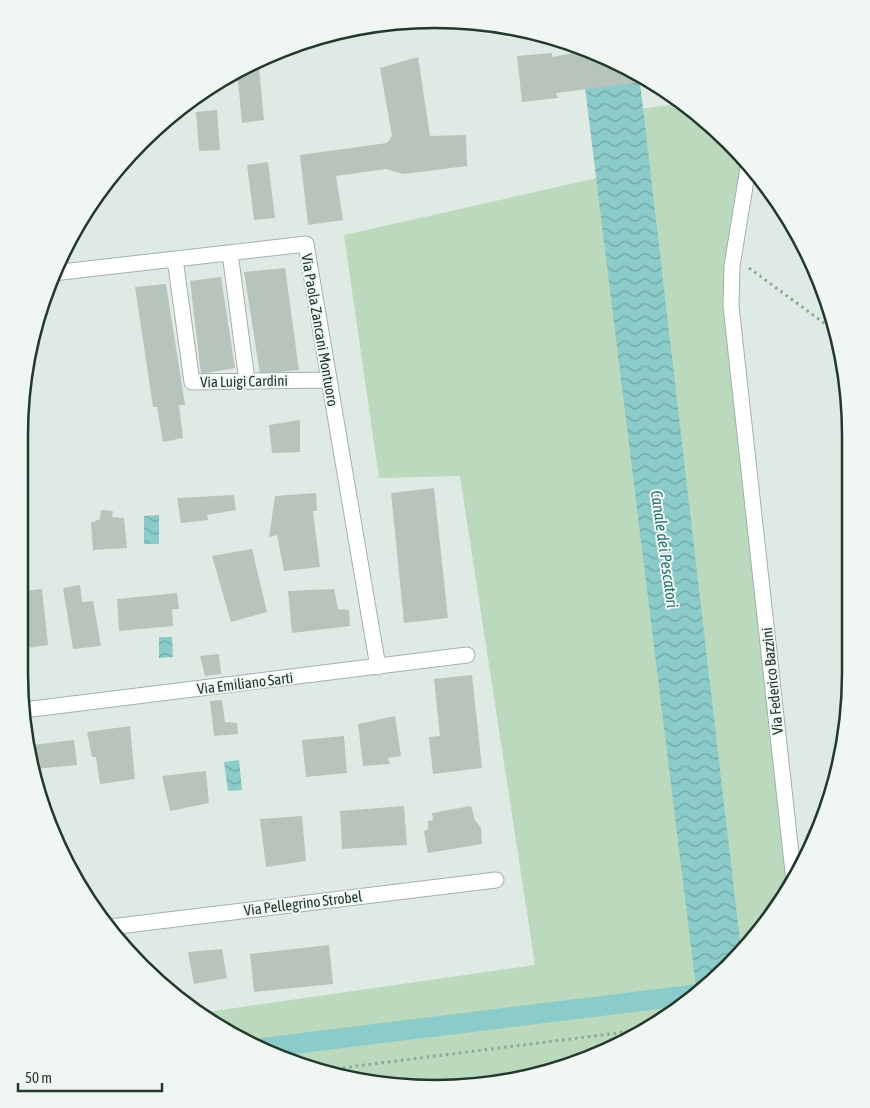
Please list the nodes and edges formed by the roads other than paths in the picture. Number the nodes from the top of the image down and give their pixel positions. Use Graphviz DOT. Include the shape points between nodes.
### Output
graph roads {
  1 [pos="747,174"];
  2 [pos="230,253"];
  3 [pos="175,259"];
  4 [pos="62,272"];
  5 [pos="329,380"];
  6 [pos="247,381"];
  7 [pos="467,655"];
  8 [pos="378,667"];
  9 [pos="29,709"];
  10 [pos="793,868"];
  11 [pos="496,880"];
  12 [pos="116,926"];
  1 -- 10 [label="street, Via Federico Bazzini" via="732,266 731,306"];
  2 -- 3 [label="street, Via Paola Zancani Montuoro"];
  2 -- 5 [label="street, Via Paola Zancani Montuoro" via="306,244"];
  2 -- 6 [label="street"];
  3 -- 4 [label="street, Via Paola Zancani Montuoro"];
  3 -- 6 [label="street, Via Luigi Cardini" via="192,382"];
  5 -- 6 [label="street, Via Luigi Cardini"];
  5 -- 8 [label="street, Via Paola Zancani Montuoro"];
  7 -- 8 [label="street, Via Emiliano Sarti"];
  8 -- 9 [label="street, Via Emiliano Sarti"];
  11 -- 12 [label="street, Via Pellegrino Strobel"];
}
